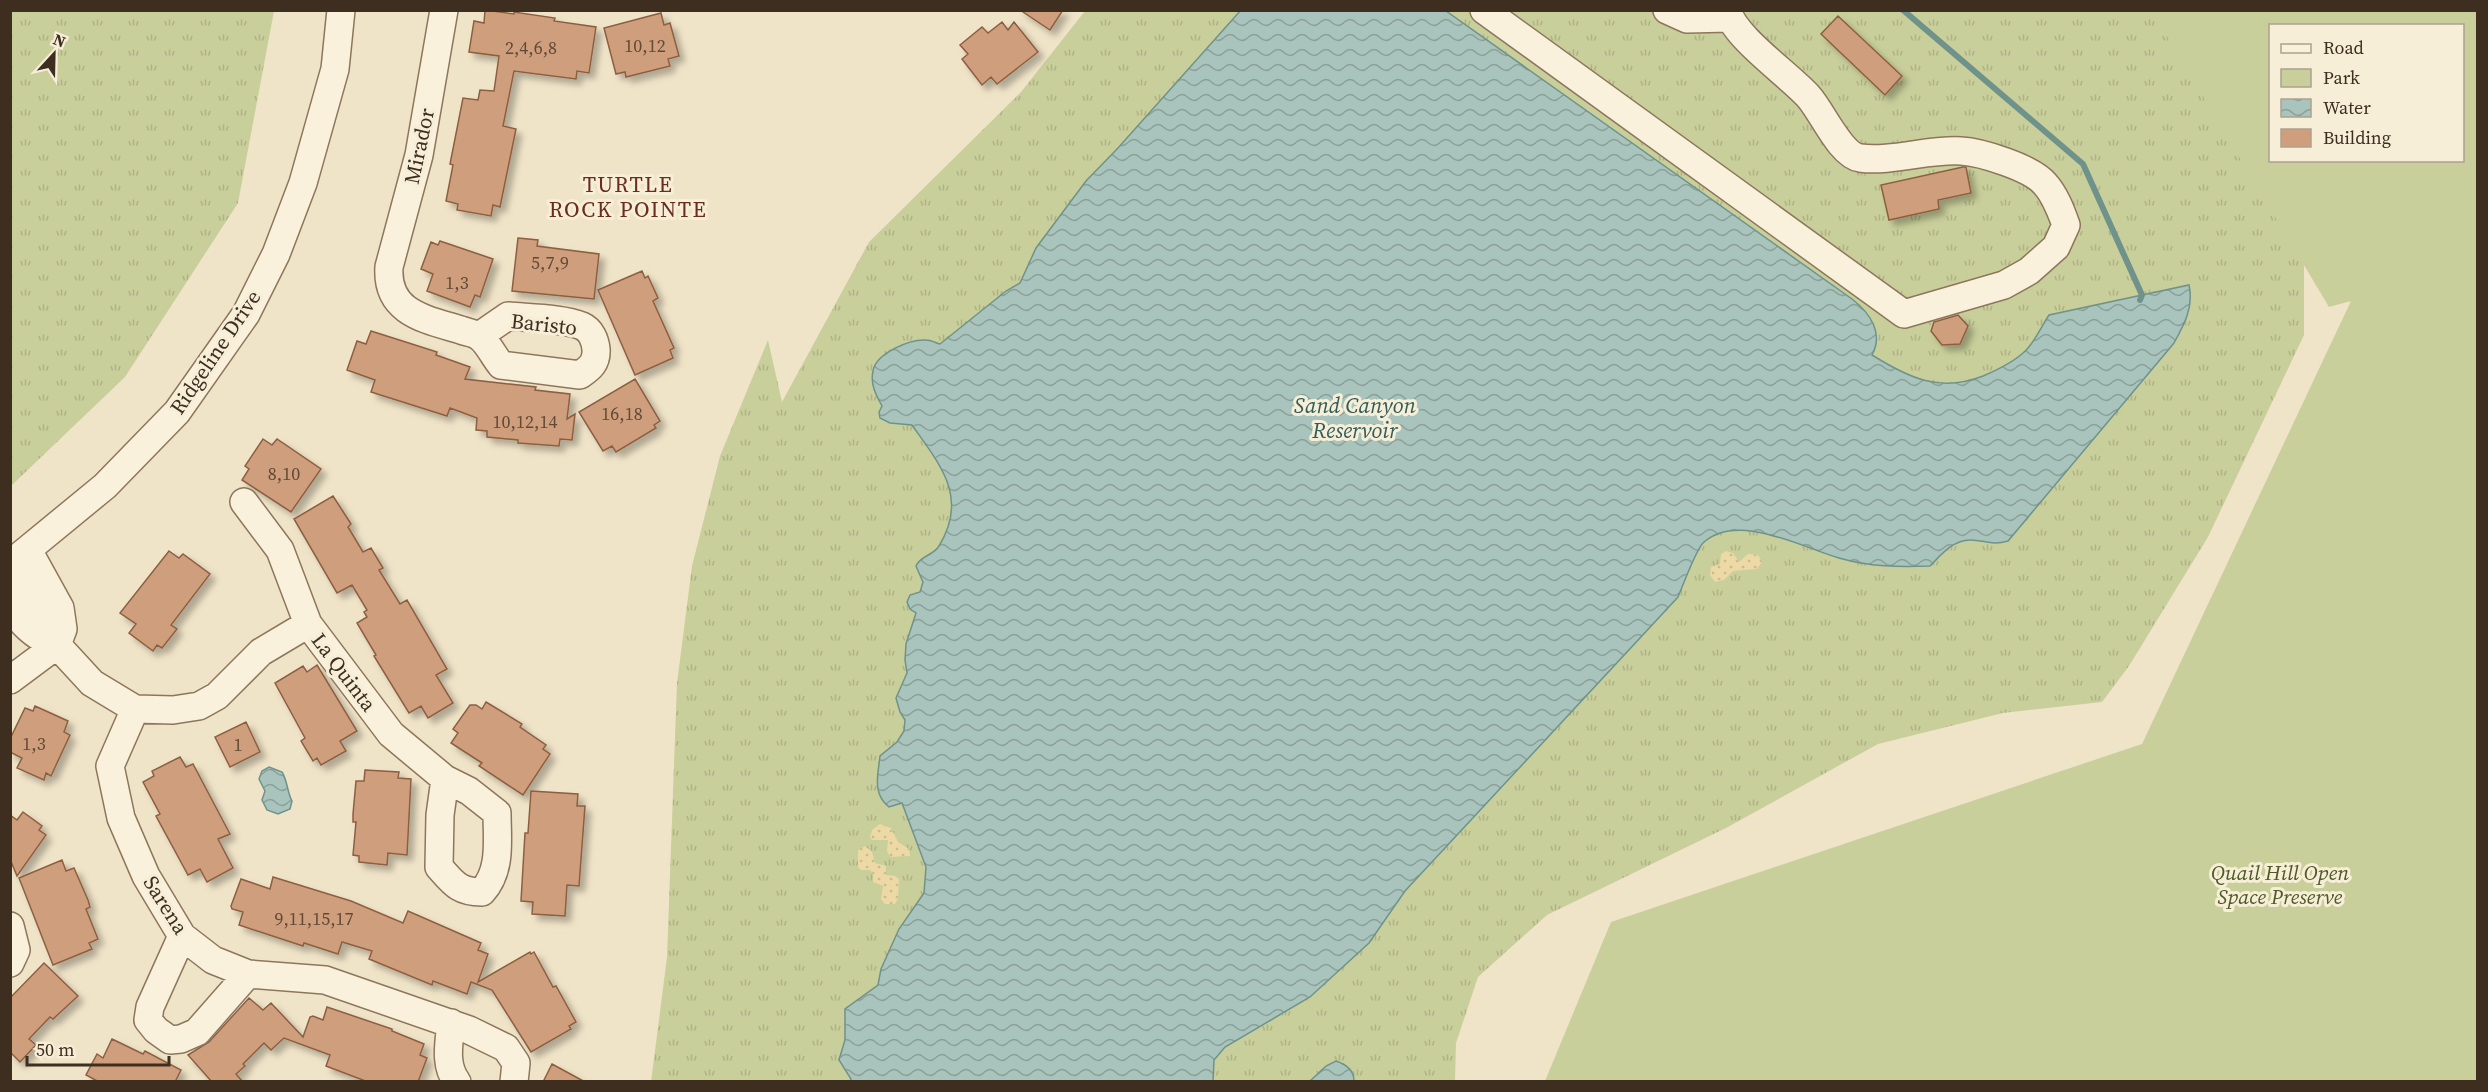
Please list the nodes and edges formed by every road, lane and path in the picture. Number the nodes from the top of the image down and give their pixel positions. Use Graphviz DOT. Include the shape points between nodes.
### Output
graph roads {
  1 [pos="341,10"];
  2 [pos="444,10"];
  3 [pos="1484,10"];
  4 [pos="1667,10"];
  5 [pos="1728,14"];
  6 [pos="388,280"];
  7 [pos="479,336"];
  8 [pos="244,502"];
  9 [pos="16,559"];
  10 [pos="10,606"];
  11 [pos="308,624"];
  12 [pos="57,645"];
  13 [pos="10,680"];
  14 [pos="135,709"];
  15 [pos="446,779"];
  16 [pos="10,926"];
  17 [pos="182,936"];
  18 [pos="10,963"];
  19 [pos="248,974"];
  20 [pos="451,1023"];
  21 [pos="457,1082"];
  22 [pos="514,1082"];
  1 -- 9 [label="street, Ridgeline Drive" via="335,69 303,183 276,254 246,314 177,412 105,486"];
  2 -- 6 [label="street, Mirador" via="419,155"];
  3 -- 5 [label="street" via="1904,314 2004,285 2029,272 2056,247 2066,225 2044,182 2007,161 1961,151 1858,158 1842,147 1810,97 1746,38"];
  4 -- 5 [label="street" via="1688,19"];
  6 -- 7 [label="street, Baristo" via="397,302 409,312"];
  8 -- 11 [label="street" via="280,550"];
  9 -- 12 [label="street" via="60,608 63,629"];
  10 -- 12 [label="street, La Quinta" via="37,637"];
  11 -- 14 [label="street, La Quinta" via="261,652 217,696 198,706"];
  11 -- 15 [label="street, La Quinta" via="391,734"];
  12 -- 13 [label="street"];
  12 -- 14 [label="street, La Quinta" via="92,683"];
  14 -- 17 [label="street, Sarena" via="110,766 121,818 146,876"];
  16 -- 18 [label="street" via="16,950"];
  17 -- 19 [label="street, Sarena" via="213,960"];
  17 -- 19 [label="street" via="150,1007 148,1020 170,1040 198,1032"];
  19 -- 20 [label="street, Sarena" via="325,980"];
  20 -- 21 [label="street" via="448,1053"];
  20 -- 22 [label="street, Sarena" via="506,1048 516,1063"];
}
